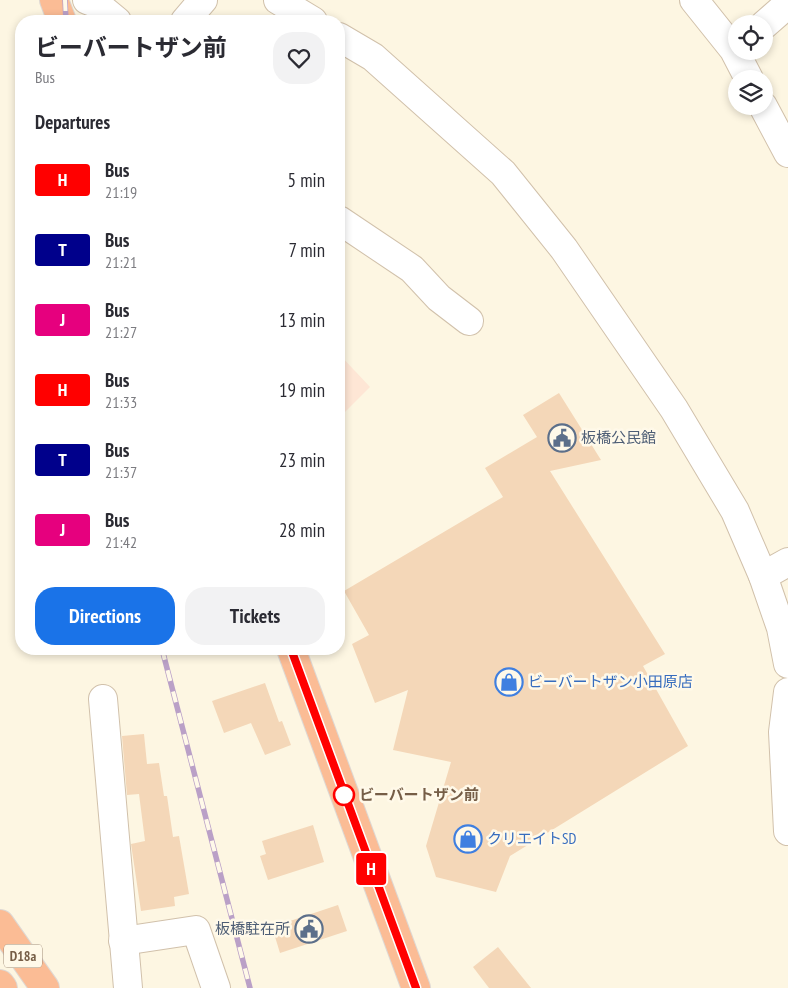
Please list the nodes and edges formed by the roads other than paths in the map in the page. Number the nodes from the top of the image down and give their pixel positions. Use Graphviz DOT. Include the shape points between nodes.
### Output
graph roads {
  1 [pos="54,0"];
  2 [pos="88,0"];
  3 [pos="204,0"];
  4 [pos="278,0"];
  5 [pos="694,0"];
  6 [pos="788,4"];
  7 [pos="60,15"];
  8 [pos="110,15"];
  9 [pos="190,15"];
  10 [pos="303,15"];
  11 [pos="773,17"];
  12 [pos="345,41"];
  13 [pos="728,41"];
  14 [pos="768,115"];
  15 [pos="788,153"];
  16 [pos="345,224"];
  17 [pos="469,321"];
  18 [pos="788,562"];
  19 [pos="763,576"];
  20 [pos="293,655"];
  21 [pos="788,664"];
  22 [pos="788,692"];
  23 [pos="103,699"];
  24 [pos="788,831"];
  25 [pos="0,924"];
  26 [pos="123,940"];
  27 [pos="0,984"];
  28 [pos="3,988"];
  29 [pos="45,988"];
  30 [pos="128,988"];
  31 [pos="216,988"];
  32 [pos="416,988"];
  1 -- 7 [label="highway"];
  2 -- 8 [label="street"];
  3 -- 9 [label="street"];
  4 -- 10 [label="street"];
  5 -- 13 [label="street"];
  6 -- 11 [label="street"];
  12 -- 19 [label="street" via="373,58 503,173 564,249 674,409 735,511"];
  14 -- 15 [label="street"];
  16 -- 17 [label="street" via="412,269 439,298"];
  18 -- 19 [label="street"];
  19 -- 21 [label="street" via="781,628"];
  20 -- 32 [label="highway"];
  22 -- 24 [label="street" via="783,732"];
  23 -- 26 [label="street"];
  25 -- 29 [label="highway, D18a"];
  26 -- 30 [label="street"];
  26 -- 31 [label="street" via="196,930"];
  27 -- 28 [label="highway"];
}
